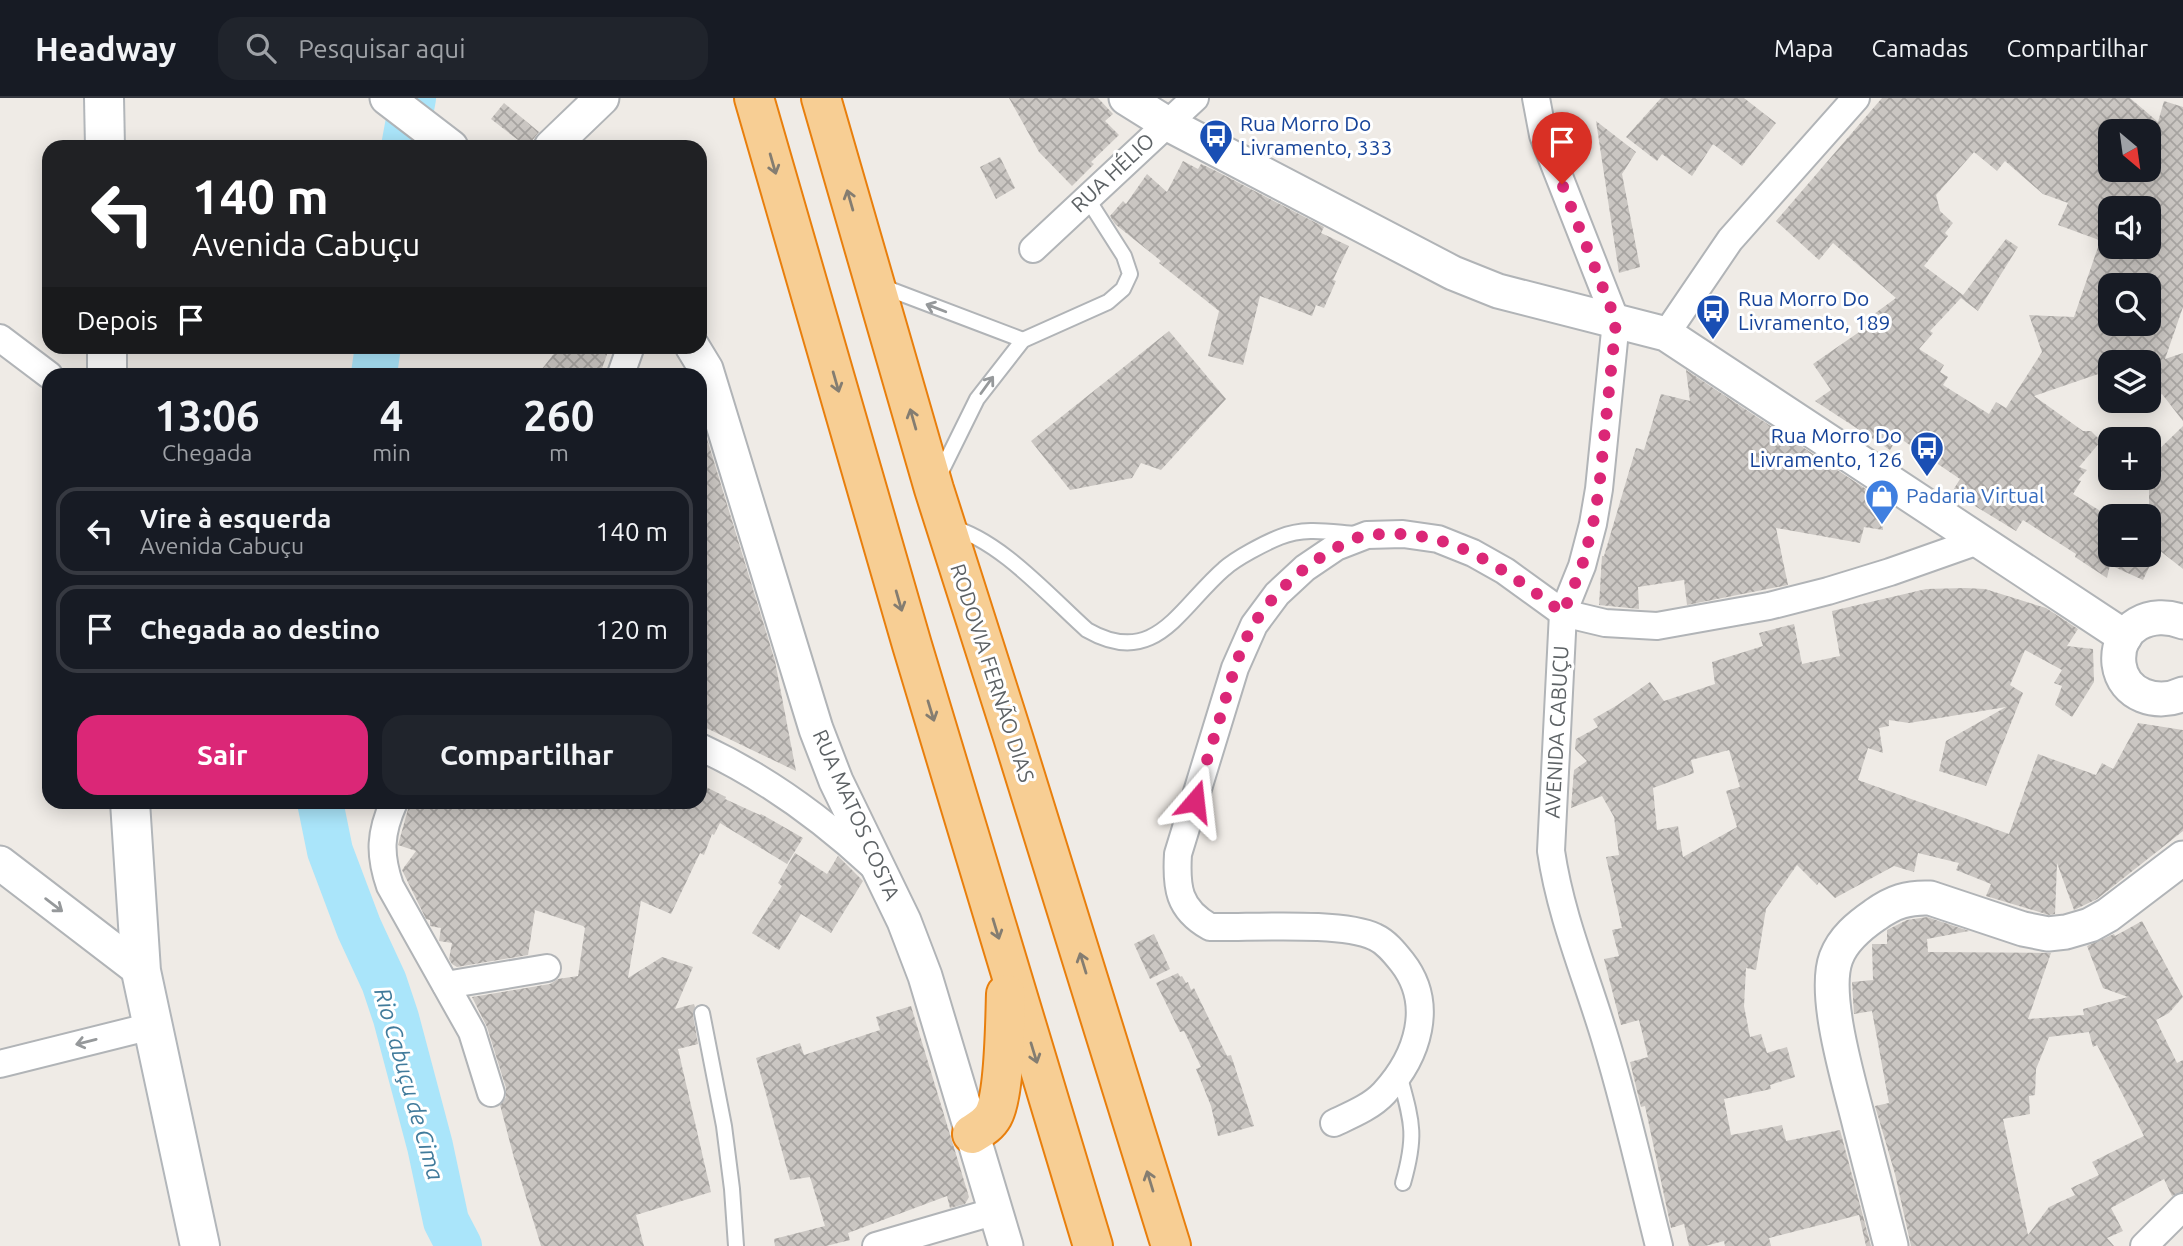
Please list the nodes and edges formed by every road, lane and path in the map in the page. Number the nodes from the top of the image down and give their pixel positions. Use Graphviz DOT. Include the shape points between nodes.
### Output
graph roads {
  1 [pos="104,98"];
  2 [pos="387,98"];
  3 [pos="601,98"];
  4 [pos="754,98"];
  5 [pos="821,98"];
  6 [pos="1126,98"];
  7 [pos="1195,98"];
  8 [pos="1536,98"];
  9 [pos="1856,98"];
  10 [pos="1166,123"];
  11 [pos="104,140"];
  12 [pos="441,140"];
  13 [pos="558,140"];
  14 [pos="1087,198"];
  15 [pos="1033,249"];
  16 [pos="873,282"];
  17 [pos="1616,321"];
  18 [pos="1666,334"];
  19 [pos="0,338"];
  20 [pos="1023,340"];
  21 [pos="42,370"];
  22 [pos="707,372"];
  23 [pos="934,489"];
  24 [pos="945,525"];
  25 [pos="1367,535"];
  26 [pos="1978,541"];
  27 [pos="1563,613"];
  28 [pos="2183,622"];
  29 [pos="2124,637"];
  30 [pos="2183,694"];
  31 [pos="707,751"];
  32 [pos="131,809"];
  33 [pos="391,809"];
  34 [pos="2183,858"];
  35 [pos="0,863"];
  36 [pos="882,874"];
  37 [pos="1006,964"];
  38 [pos="547,968"];
  39 [pos="141,971"];
  40 [pos="446,985"];
  41 [pos="702,1013"];
  42 [pos="152,1026"];
  43 [pos="0,1064"];
  44 [pos="1399,1074"];
  45 [pos="491,1093"];
  46 [pos="1334,1123"];
  47 [pos="972,1134"];
  48 [pos="1403,1183"];
  49 [pos="2183,1207"];
  50 [pos="996,1211"];
  51 [pos="201,1246"];
  52 [pos="736,1246"];
  53 [pos="876,1246"];
  54 [pos="1006,1246"];
  55 [pos="1093,1246"];
  56 [pos="1171,1246"];
  57 [pos="1659,1246"];
  58 [pos="1891,1246"];
  59 [pos="2144,1246"];
  1 -- 11 [label="main road"];
  2 -- 12 [label="street"];
  3 -- 13 [label="street"];
  4 -- 37 [label="highway, one-way"];
  16 -- 5 [label="highway, RODOVIA FERNÃO DIAS, one-way"];
  6 -- 10 [label="street"];
  7 -- 10 [label="street, RUA HÉLIO"];
  8 -- 17 [label="street, AVENIDA CABUÇU" via="1543,135"];
  9 -- 18 [label="street" via="1730,240"];
  10 -- 14 [label="street, RUA HÉLIO"];
  10 -- 17 [label="street" via="1453,273 1498,292"];
  14 -- 15 [label="street, RUA HÉLIO"];
  14 -- 20 [label="lane" via="1124,256 1130,274 1108,302"];
  20 -- 16 [label="lane, one-way"];
  23 -- 16 [label="highway, RODOVIA FERNÃO DIAS, one-way"];
  17 -- 18 [label="street"];
  17 -- 27 [label="street, AVENIDA CABUÇU" via="1593,524"];
  18 -- 26 [label="street"];
  19 -- 21 [label="street"];
  23 -- 20 [label="lane, one-way" via="977,399"];
  22 -- 36 [label="street, RUA MATOS COSTA" via="817,729 841,792"];
  23 -- 24 [label="highway, RODOVIA FERNÃO DIAS"];
  24 -- 25 [label="lane" via="992,544 1087,630 1126,645 1153,637 1225,567 1279,537 1305,530"];
  56 -- 24 [label="highway, RODOVIA FERNÃO DIAS, one-way"];
  25 -- 27 [label="street" via="1438,539 1474,553"];
  25 -- 44 [label="street" via="1336,547 1305,568 1277,594 1254,625 1235,668 1178,853 1176,881 1184,905 1195,919 1210,927 1358,931 1393,950 1419,996 1422,1019"];
  26 -- 27 [label="street" via="1828,591 1713,617 1657,625 1605,623"];
  26 -- 29 [label="street"];
  27 -- 57 [label="street, AVENIDA CABUÇU" via="1551,851 1566,920 1607,1044"];
  28 -- 29 [label="street" via="2172,617 2145,619"];
  29 -- 30 [label="street" via="2119,665 2132,689 2158,701"];
  31 -- 36 [label="street" via="796,801"];
  32 -- 39 [label="main road"];
  33 -- 40 [label="street" via="383,832 383,865 390,886"];
  34 -- 58 [label="street" via="2108,915 2066,932 2024,929 1917,897 1879,912 1845,941 1831,983 1835,1014"];
  35 -- 39 [label="street, one-way"];
  36 -- 47 [label="street, RUA MATOS COSTA" via="925,976"];
  37 -- 47 [label="highway" via="1003,1066 995,1113"];
  37 -- 55 [label="highway, one-way"];
  38 -- 40 [label="street"];
  39 -- 42 [label="main road"];
  40 -- 45 [label="street" via="472,1032"];
  41 -- 52 [label="lane" via="724,1126"];
  42 -- 43 [label="street, one-way"];
  42 -- 51 [label="main road"];
  44 -- 46 [label="street" via="1383,1094"];
  44 -- 48 [label="lane" via="1413,1132"];
  47 -- 50 [label="street, RUA MATOS COSTA"];
  49 -- 59 [label="street"];
  50 -- 53 [label="street"];
  50 -- 54 [label="street, RUA MATOS COSTA"];
}
